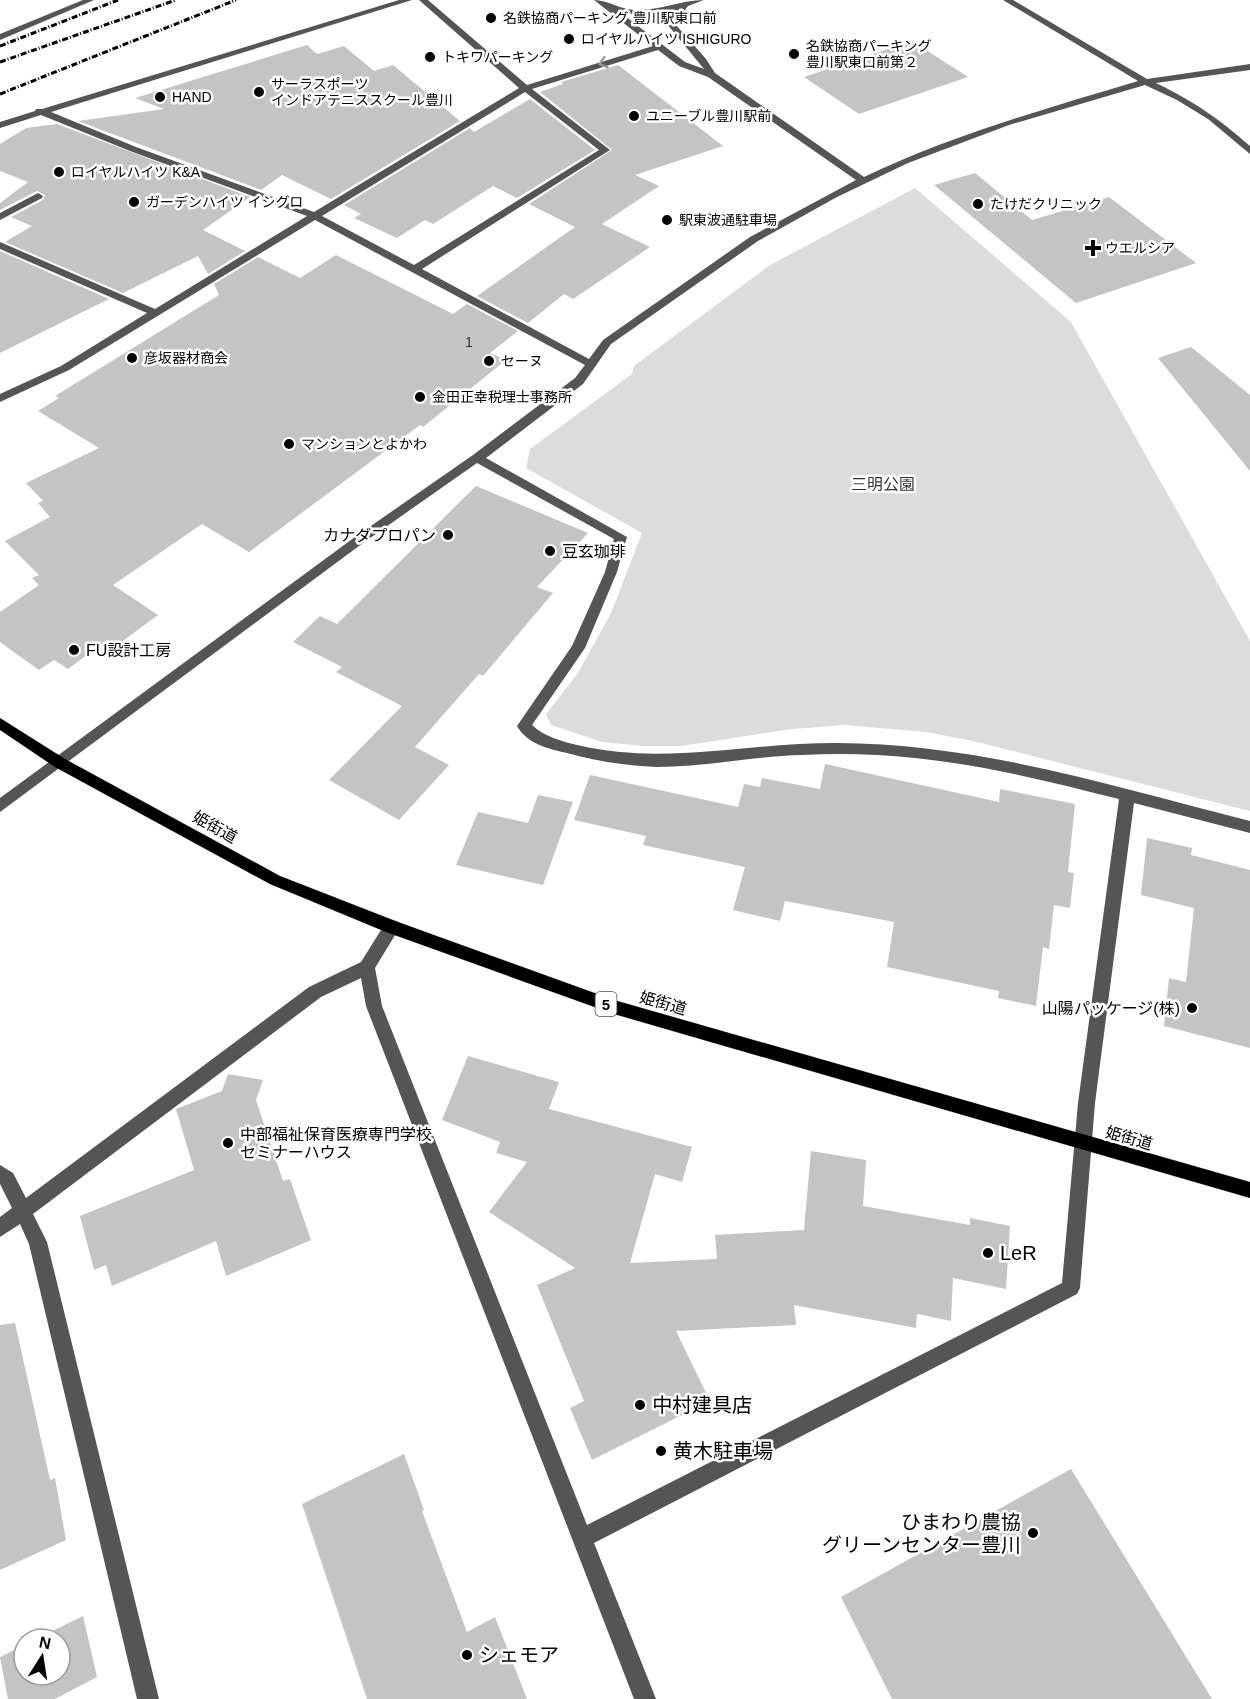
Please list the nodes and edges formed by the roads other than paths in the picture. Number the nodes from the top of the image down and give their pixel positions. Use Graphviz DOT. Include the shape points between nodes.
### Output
graph roads {
  1 [pos="90,0"];
  2 [pos="408,0"];
  3 [pos="423,0"];
  4 [pos="598,0"];
  5 [pos="700,0"];
  6 [pos="1007,0"];
  7 [pos="685,5"];
  8 [pos="611,10"];
  9 [pos="0,37"];
  10 [pos="660,47"];
  11 [pos="1250,66"];
  12 [pos="711,75"];
  13 [pos="1146,82"];
  14 [pos="525,88"];
  15 [pos="39,111"];
  16 [pos="0,124"];
  17 [pos="1250,151"];
  18 [pos="863,181"];
  19 [pos="38,196"];
  20 [pos="313,215"];
  21 [pos="0,217"];
  22 [pos="0,245"];
  23 [pos="416,269"];
  24 [pos="155,313"];
  25 [pos="591,364"];
  26 [pos="0,398"];
  27 [pos="477,458"];
  28 [pos="0,723"];
  29 [pos="60,763"];
  30 [pos="1127,797"];
  31 [pos="0,806"];
  32 [pos="1250,827"];
  33 [pos="392,927"];
  34 [pos="367,967"];
  35 [pos="1082,1143"];
  36 [pos="0,1173"];
  37 [pos="1250,1190"];
  38 [pos="22,1213"];
  39 [pos="0,1228"];
  40 [pos="582,1538"];
  41 [pos="147,1699"];
  42 [pos="645,1699"];
  1 -- 9 [label="street"];
  2 -- 15 [label="street"];
  3 -- 14 [label="street"];
  4 -- 8 [label="street"];
  5 -- 7 [label="street"];
  6 -- 13 [label="street"];
  7 -- 8 [label="street" via="653,13"];
  7 -- 12 [label="street" via="671,24 705,61"];
  8 -- 10 [label="street"];
  10 -- 12 [label="street" via="681,64"];
  10 -- 14 [label="street, one-way"];
  11 -- 13 [label="street"];
  12 -- 18 [label="street"];
  13 -- 17 [label="street" via="1211,117"];
  13 -- 18 [label="street" via="1006,123"];
  14 -- 20 [label="street"];
  14 -- 23 [label="street" via="606,150"];
  15 -- 16 [label="street"];
  15 -- 20 [label="street"];
  18 -- 25 [label="street" via="754,239 607,342"];
  19 -- 21 [label="street"];
  20 -- 23 [label="street"];
  20 -- 24 [label="street"];
  22 -- 24 [label="street"];
  23 -- 25 [label="street"];
  24 -- 26 [label="street" via="65,368"];
  25 -- 27 [label="street" via="579,381"];
  27 -- 29 [label="street" via="359,540"];
  27 -- 30 [label="street" via="621,537 608,581 578,648 524,726 533,736 606,759 646,763 801,749 878,748 934,753 1022,769"];
  28 -- 29 [label="main road, 姫街道 / 5"];
  29 -- 31 [label="street"];
  29 -- 33 [label="main road, 姫街道 / 5" via="275,880"];
  30 -- 32 [label="street"];
  30 -- 35 [label="street"];
  33 -- 34 [label="street"];
  33 -- 35 [label="main road, 姫街道 / 5" via="614,1007"];
  34 -- 38 [label="street" via="315,992"];
  34 -- 40 [label="street" via="374,1006"];
  35 -- 37 [label="main road, 姫街道 / 5"];
  35 -- 40 [label="street" via="1071,1288"];
  36 -- 38 [label="street"];
  38 -- 39 [label="street"];
  38 -- 41 [label="street" via="38,1242"];
  40 -- 42 [label="street"];
}
